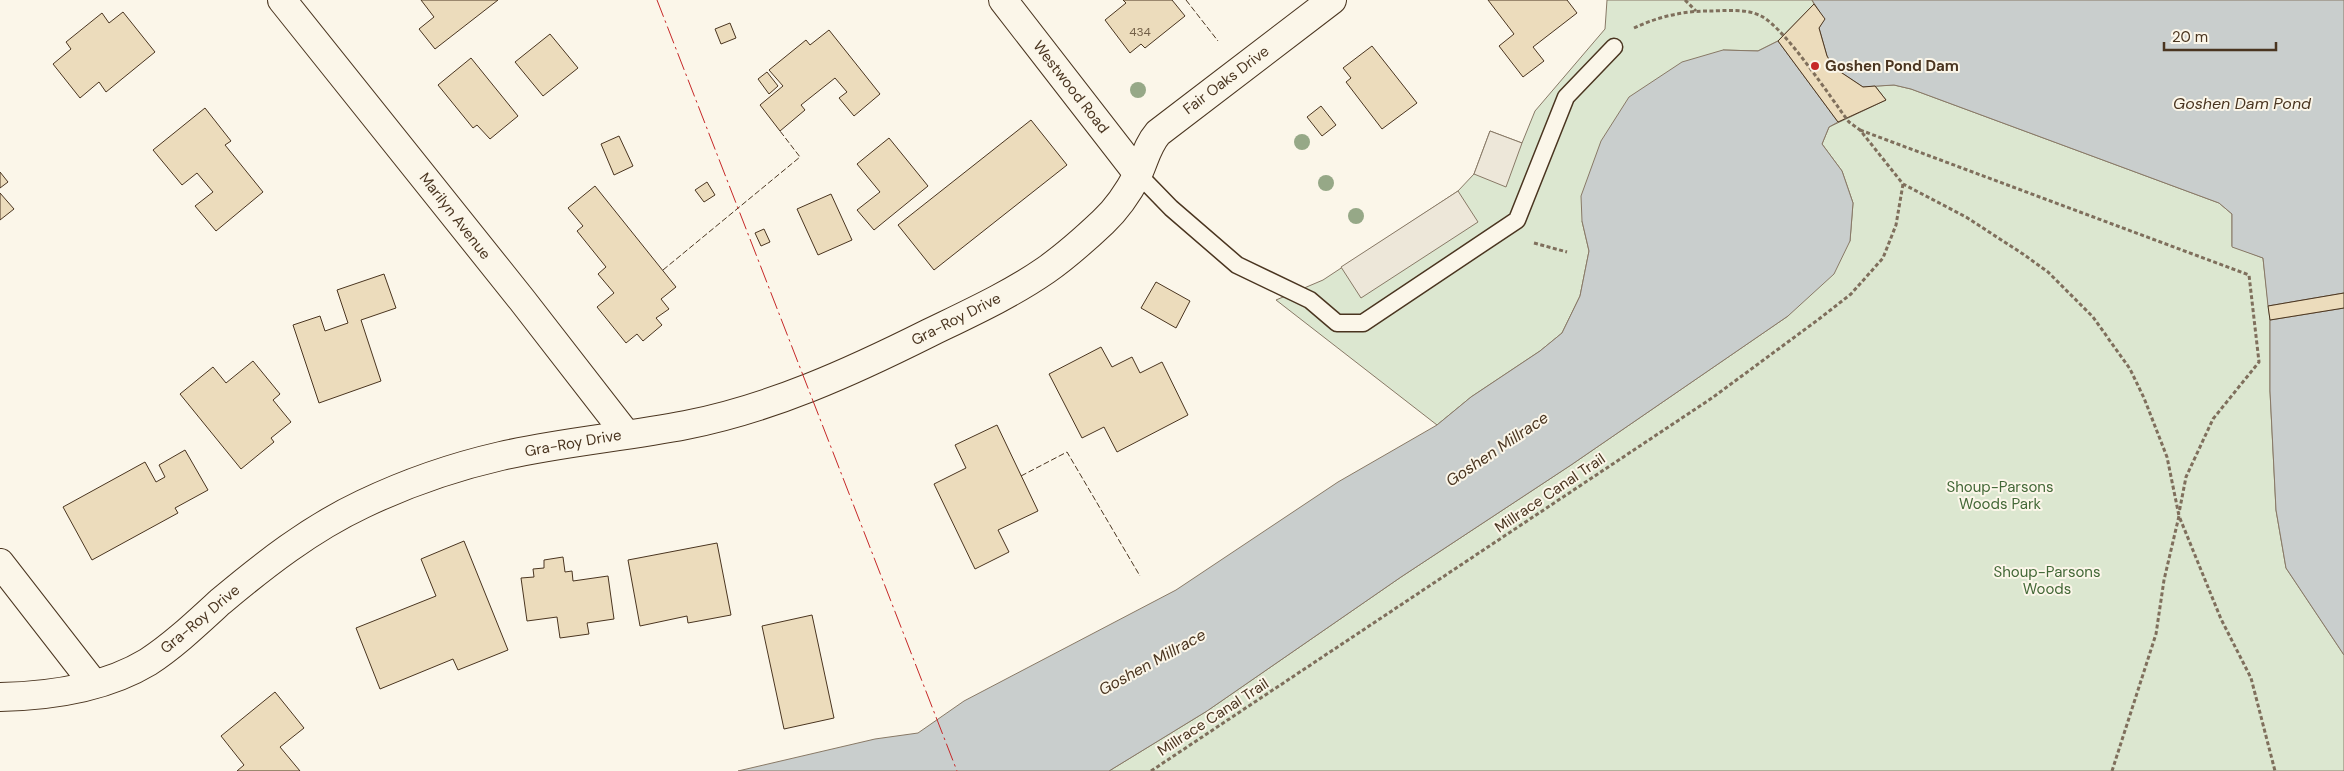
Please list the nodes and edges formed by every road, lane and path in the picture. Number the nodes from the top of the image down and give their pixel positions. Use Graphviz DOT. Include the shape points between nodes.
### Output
graph roads {
  1 [pos="282,0"];
  2 [pos="1003,0"];
  3 [pos="1332,0"];
  4 [pos="1685,0"];
  5 [pos="1696,11"];
  6 [pos="1614,48"];
  7 [pos="1860,130"];
  8 [pos="1138,174"];
  9 [pos="1903,184"];
  10 [pos="626,434"];
  11 [pos="2179,516"];
  12 [pos="0,563"];
  13 [pos="94,684"];
  14 [pos="0,697"];
  15 [pos="1151,771"];
  16 [pos="2112,771"];
  17 [pos="2275,771"];
  1 -- 10 [label="street, Marilyn Avenue"];
  2 -- 8 [label="street, Westwood Road"];
  3 -- 8 [label="street, Fair Oaks Drive" via="1158,132 1148,145"];
  4 -- 5 [label="path"];
  5 -- 6 [label="path" via="1651,20 1634,29"];
  5 -- 7 [label="path" via="1739,11 1760,16 1777,28 1849,122"];
  6 -- 8 [label="lane" via="1566,97 1517,220 1363,323 1337,324 1310,300 1237,265 1171,208"];
  7 -- 9 [label="path"];
  7 -- 11 [label="path" via="2249,275 2258,362 2213,419 2186,477"];
  8 -- 10 [label="street, Gra-Roy Drive" via="1106,220 1066,255 1044,271 959,318 860,367 777,400 685,425"];
  9 -- 11 [label="path" via="2023,254 2048,272 2093,317 2130,369 2144,398 2167,458"];
  9 -- 15 [label="path, Millrace Canal Trail" via="1896,225 1883,258 1851,294 1712,398"];
  10 -- 13 [label="street, Gra-Roy Drive" via="473,462 361,505 284,551 149,661"];
  11 -- 16 [label="path" via="2156,634"];
  11 -- 17 [label="path" via="2221,619 2251,678"];
  12 -- 13 [label="street"];
  13 -- 14 [label="street, Gra-Roy Drive" via="56,693"];
}
